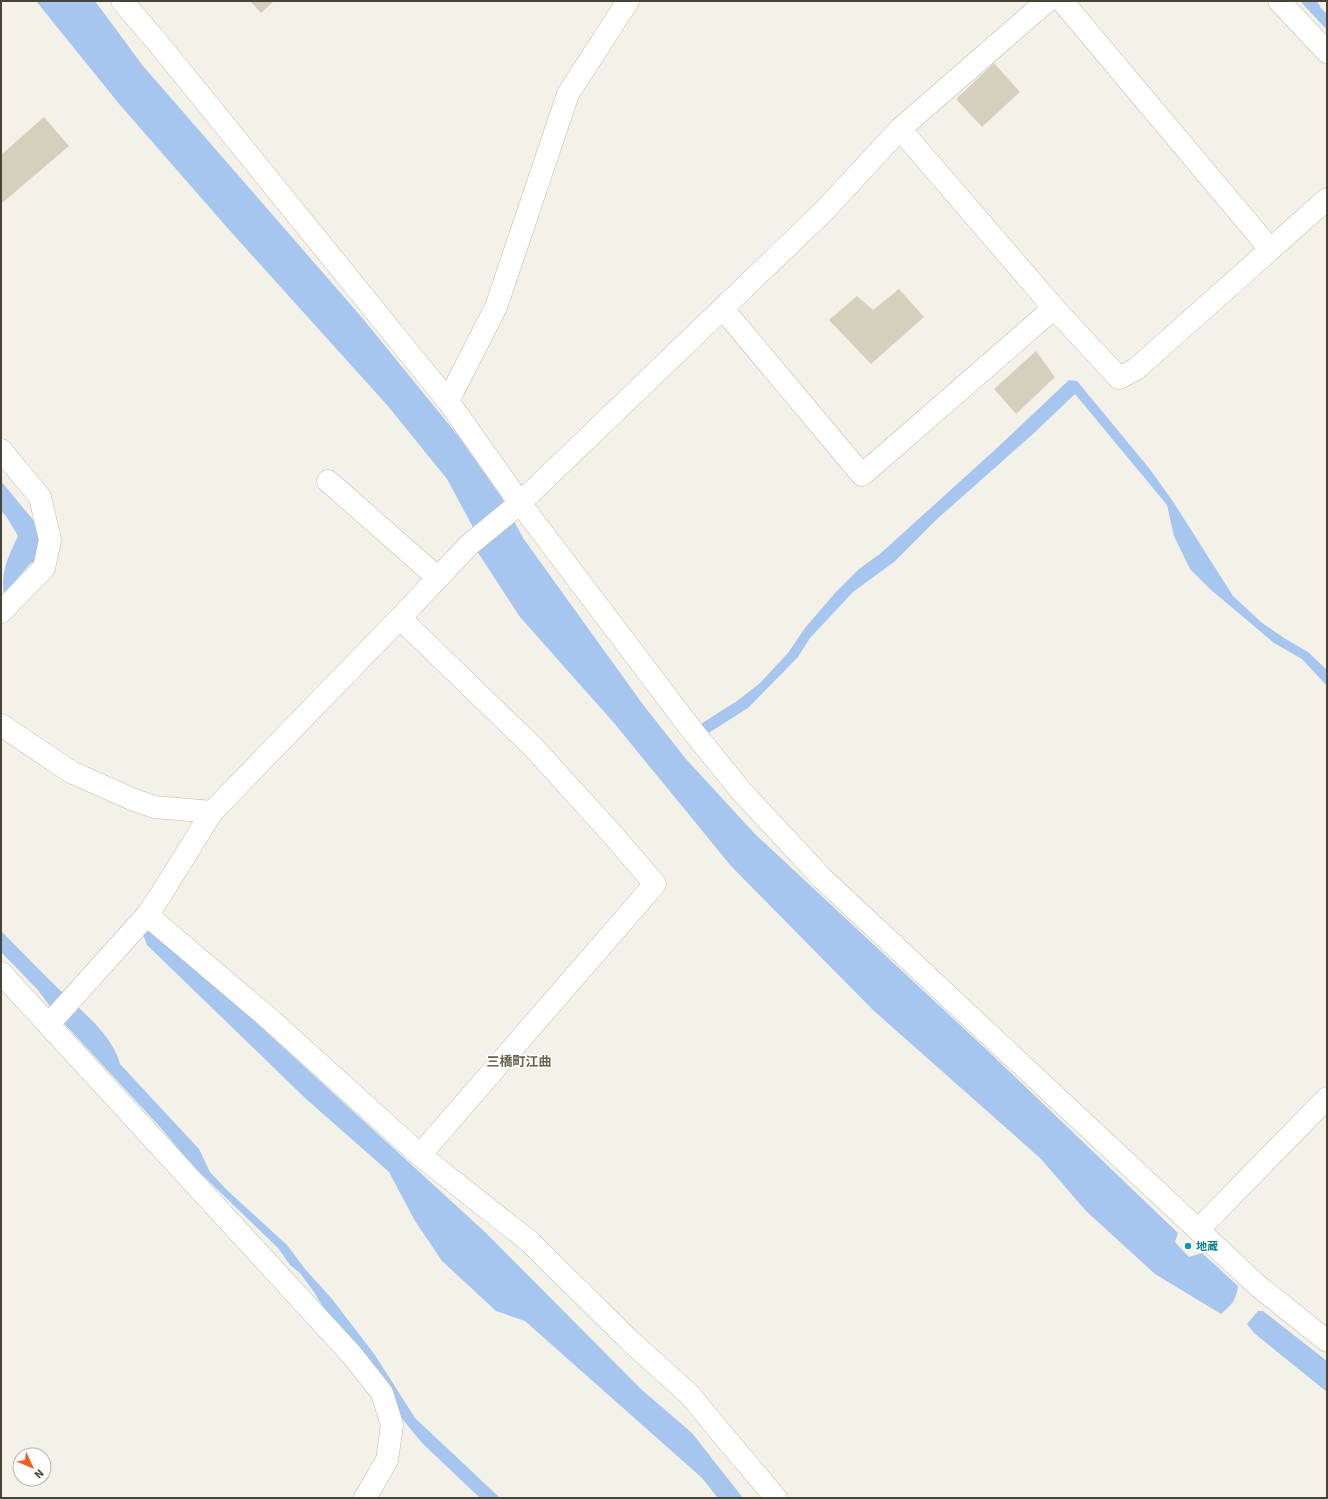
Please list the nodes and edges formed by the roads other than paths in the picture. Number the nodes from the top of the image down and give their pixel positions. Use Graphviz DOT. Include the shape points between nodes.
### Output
graph roads {
  1 [pos="122,1"];
  2 [pos="628,1"];
  3 [pos="1047,1"];
  4 [pos="1062,1"];
  5 [pos="1292,5"];
  6 [pos="1327,52"];
  7 [pos="900,129"];
  8 [pos="1327,199"];
  9 [pos="1270,249"];
  10 [pos="1054,308"];
  11 [pos="722,309"];
  12 [pos="448,400"];
  13 [pos="1,450"];
  14 [pos="328,480"];
  15 [pos="520,502"];
  16 [pos="438,578"];
  17 [pos="1,612"];
  18 [pos="400,618"];
  19 [pos="1,725"];
  20 [pos="212,812"];
  21 [pos="147,915"];
  22 [pos="1,972"];
  23 [pos="49,1024"];
  24 [pos="1327,1098"];
  25 [pos="420,1155"];
  26 [pos="1198,1230"];
  27 [pos="1327,1341"];
  28 [pos="365,1498"];
  29 [pos="776,1498"];
  1 -- 12 [label="street"];
  2 -- 12 [label="street" via="568,94 496,307"];
  3 -- 7 [label="street"];
  4 -- 9 [label="street"];
  5 -- 6 [label="street"];
  7 -- 10 [label="street"];
  7 -- 11 [label="street" via="823,212"];
  8 -- 9 [label="street"];
  9 -- 10 [label="street" via="1136,369 1120,378"];
  10 -- 11 [label="street" via="862,475"];
  11 -- 15 [label="street"];
  12 -- 15 [label="street"];
  13 -- 17 [label="street" via="40,497 50,540 44,568"];
  14 -- 16 [label="street"];
  15 -- 16 [label="street" via="468,545"];
  15 -- 26 [label="street" via="691,729 742,792 823,879"];
  16 -- 18 [label="street"];
  18 -- 20 [label="street"];
  18 -- 25 [label="street" via="534,748 655,884"];
  19 -- 20 [label="street" via="71,772 134,800 155,807"];
  20 -- 21 [label="street"];
  21 -- 23 [label="street"];
  21 -- 25 [label="street" via="272,1021"];
  22 -- 23 [label="street"];
  23 -- 28 [label="street" via="352,1355 382,1393 392,1425 387,1460"];
  24 -- 26 [label="street"];
  25 -- 29 [label="street" via="530,1242 629,1340 690,1395"];
  26 -- 27 [label="street" via="1257,1285"];
}
